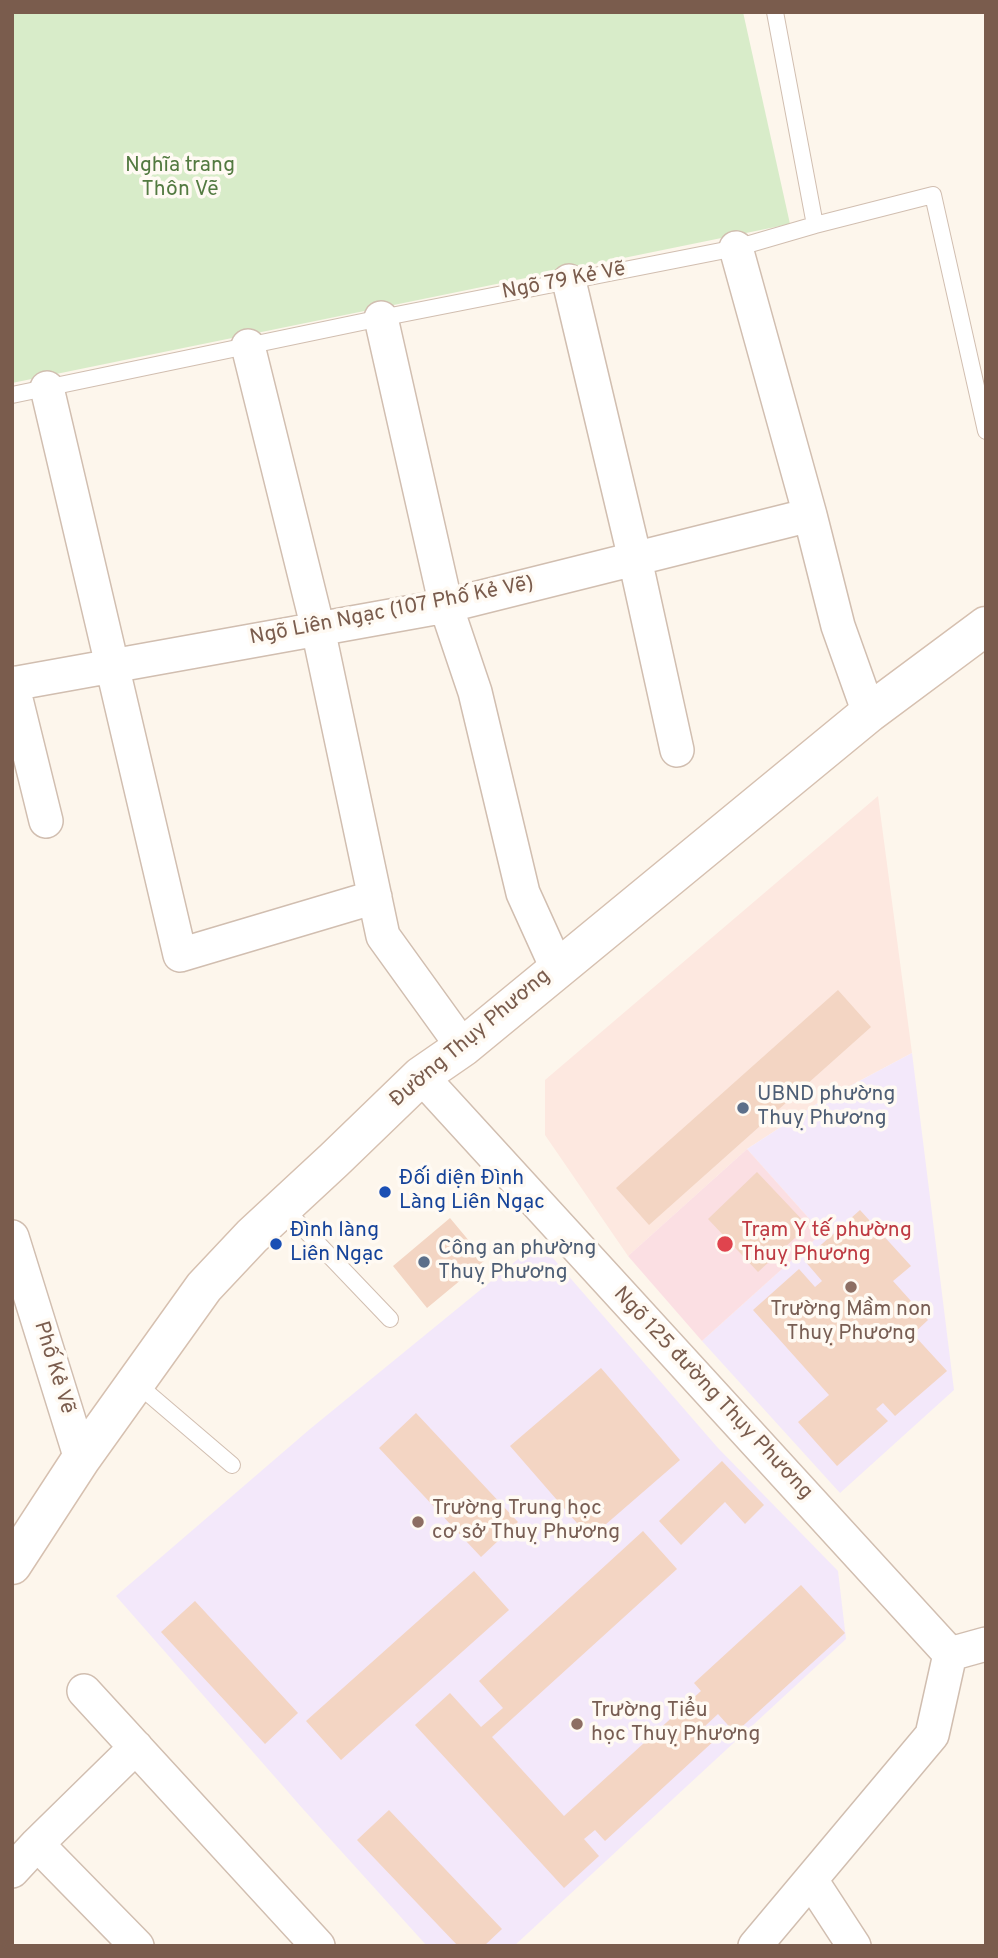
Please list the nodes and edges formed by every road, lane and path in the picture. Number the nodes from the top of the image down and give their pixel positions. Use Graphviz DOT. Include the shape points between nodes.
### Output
graph roads {
  1 [pos="775,12"];
  2 [pos="815,225"];
  3 [pos="736,248"];
  4 [pos="569,281"];
  5 [pos="382,318"];
  6 [pos="248,346"];
  7 [pos="47,388"];
  8 [pos="12,395"];
  9 [pos="986,431"];
  10 [pos="810,515"];
  11 [pos="635,558"];
  12 [pos="446,606"];
  13 [pos="986,626"];
  14 [pos="318,629"];
  15 [pos="112,666"];
  16 [pos="12,683"];
  17 [pos="869,713"];
  18 [pos="677,750"];
  19 [pos="46,821"];
  20 [pos="375,897"];
  21 [pos="557,968"];
  22 [pos="463,1046"];
  23 [pos="421,1076"];
  24 [pos="283,1207"];
  25 [pos="12,1237"];
  26 [pos="390,1319"];
  27 [pos="136,1383"];
  28 [pos="81,1458"];
  29 [pos="232,1465"];
  30 [pos="12,1565"];
  31 [pos="986,1644"];
  32 [pos="950,1654"];
  33 [pos="84,1690"];
  34 [pos="136,1747"];
  35 [pos="37,1844"];
  36 [pos="12,1871"];
  37 [pos="811,1880"];
  38 [pos="137,1946"];
  39 [pos="318,1946"];
  40 [pos="755,1946"];
  41 [pos="854,1946"];
  1 -- 2 [label="lane"];
  2 -- 3 [label="lane, Ngõ 79 Kẻ Vẽ"];
  2 -- 9 [label="lane, Ngõ 79 Kẻ Vẽ" via="933,195"];
  3 -- 4 [label="lane, Ngõ 79 Kẻ Vẽ"];
  3 -- 10 [label="street"];
  4 -- 5 [label="lane, Ngõ 79 Kẻ Vẽ"];
  4 -- 11 [label="street"];
  5 -- 6 [label="lane, Ngõ 79 Kẻ Vẽ"];
  5 -- 12 [label="street"];
  6 -- 7 [label="lane, Ngõ 79 Kẻ Vẽ"];
  6 -- 14 [label="street"];
  7 -- 8 [label="lane, Ngõ 79 Kẻ Vẽ"];
  7 -- 15 [label="street"];
  10 -- 11 [label="street, Ngõ Liên Ngạc (107 Phố Kẻ Vẽ)"];
  10 -- 17 [label="street" via="838,626"];
  11 -- 12 [label="street, Ngõ Liên Ngạc (107 Phố Kẻ Vẽ)"];
  11 -- 18 [label="street"];
  12 -- 14 [label="street, Ngõ Liên Ngạc (107 Phố Kẻ Vẽ)"];
  12 -- 21 [label="street" via="475,692 523,893"];
  13 -- 17 [label="main road, Đường Thụy Phương"];
  14 -- 15 [label="street, Ngõ Liên Ngạc (107 Phố Kẻ Vẽ)"];
  14 -- 20 [label="street"];
  15 -- 16 [label="street, Ngõ Liên Ngạc (107 Phố Kẻ Vẽ)"];
  15 -- 20 [label="street" via="180,955"];
  16 -- 19 [label="street"];
  17 -- 21 [label="main road, Đường Thụy Phương"];
  20 -- 22 [label="street" via="383,936"];
  21 -- 22 [label="main road, Đường Thụy Phương"];
  22 -- 23 [label="main road, Đường Thụy Phương"];
  23 -- 24 [label="main road, Đường Thụy Phương"];
  23 -- 32 [label="street, Ngõ 125 đường Thụy Phương"];
  24 -- 26 [label="lane"];
  24 -- 27 [label="main road, Đường Thụy Phương" via="204,1287"];
  25 -- 28 [label="street, Phố Kẻ Vẽ"];
  27 -- 28 [label="main road, Đường Thụy Phương"];
  27 -- 29 [label="lane"];
  28 -- 30 [label="main road, Đường Thụy Phương"];
  31 -- 32 [label="street"];
  32 -- 37 [label="street" via="932,1735"];
  33 -- 34 [label="street"];
  34 -- 35 [label="street"];
  34 -- 39 [label="street"];
  35 -- 36 [label="street"];
  35 -- 38 [label="street"];
  37 -- 40 [label="street"];
  37 -- 41 [label="street"];
}
